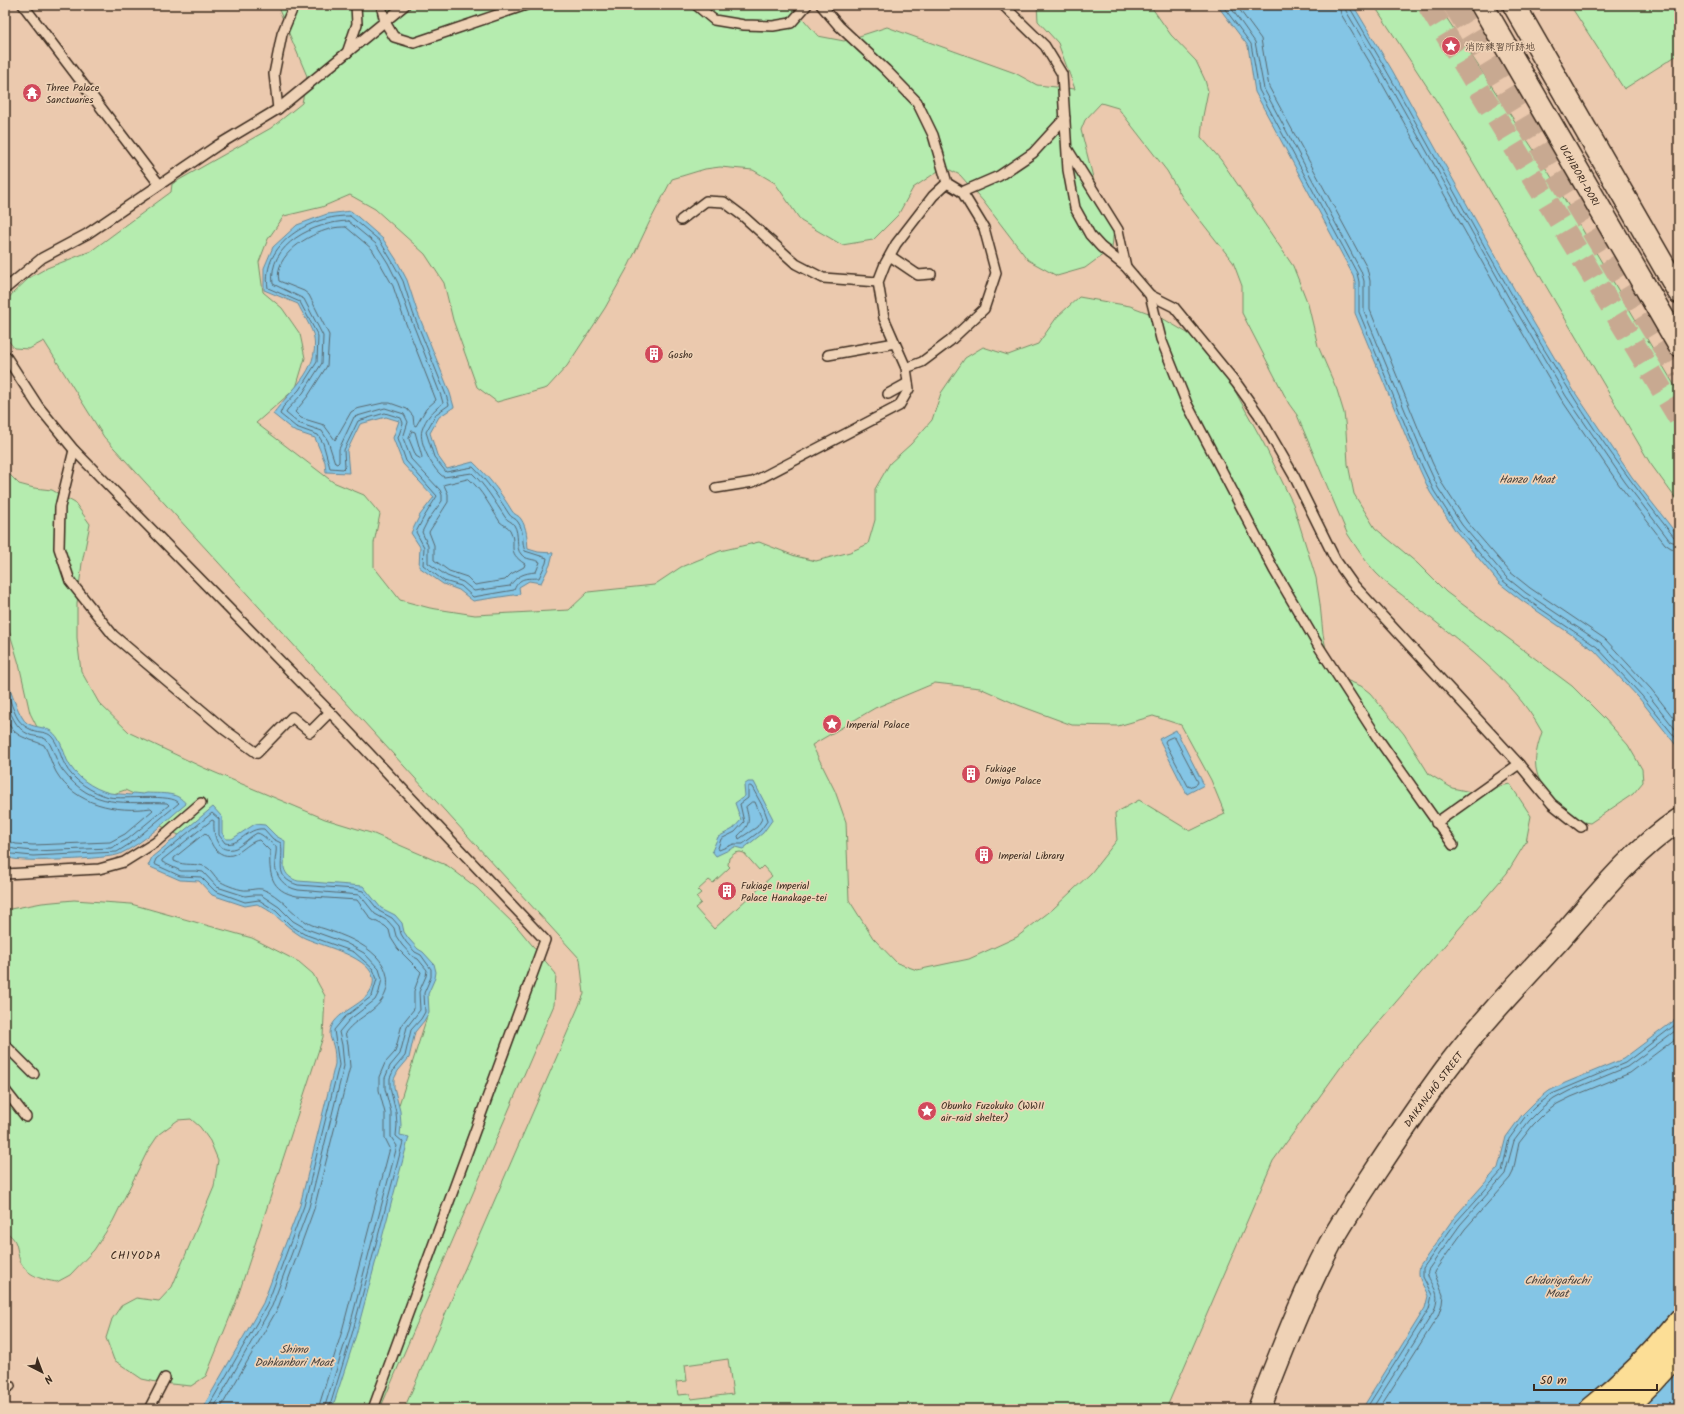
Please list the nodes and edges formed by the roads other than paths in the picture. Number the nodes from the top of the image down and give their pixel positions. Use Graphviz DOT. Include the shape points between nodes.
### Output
graph roads {
  1 [pos="23,5"];
  2 [pos="294,5"];
  3 [pos="356,5"];
  4 [pos="381,5"];
  5 [pos="405,5"];
  6 [pos="526,5"];
  7 [pos="696,5"];
  8 [pos="807,5"];
  9 [pos="821,5"];
  10 [pos="1003,5"];
  11 [pos="1482,5"];
  12 [pos="1514,5"];
  13 [pos="385,22"];
  14 [pos="347,53"];
  15 [pos="278,109"];
  16 [pos="1065,118"];
  17 [pos="1066,149"];
  18 [pos="947,183"];
  19 [pos="159,184"];
  20 [pos="962,192"];
  21 [pos="681,220"];
  22 [pos="890,256"];
  23 [pos="1126,268"];
  24 [pos="931,274"];
  25 [pos="878,282"];
  26 [pos="5,289"];
  27 [pos="1679,292"];
  28 [pos="1150,295"];
  29 [pos="895,343"];
  30 [pos="1679,345"];
  31 [pos="5,355"];
  32 [pos="828,355"];
  33 [pos="906,368"];
  34 [pos="908,383"];
  35 [pos="888,394"];
  36 [pos="74,450"];
  37 [pos="716,488"];
  38 [pos="330,712"];
  39 [pos="1519,764"];
  40 [pos="201,803"];
  41 [pos="1679,820"];
  42 [pos="1436,823"];
  43 [pos="1581,827"];
  44 [pos="1453,845"];
  45 [pos="5,874"];
  46 [pos="5,1045"];
  47 [pos="34,1074"];
  48 [pos="5,1090"];
  49 [pos="26,1117"];
  50 [pos="1679,1321"];
  51 [pos="1679,1352"];
  52 [pos="165,1378"];
  53 [pos="149,1409"];
  54 [pos="373,1409"];
  55 [pos="1259,1409"];
  56 [pos="1591,1409"];
  57 [pos="1624,1409"];
  1 -- 19 [label="lane"];
  2 -- 15 [label="lane" via="282,34 274,74"];
  3 -- 14 [label="lane" via="357,24"];
  4 -- 13 [label="lane"];
  5 -- 13 [label="lane"];
  6 -- 13 [label="lane" via="414,43 394,37"];
  7 -- 8 [label="lane" via="714,20 744,26 773,26 791,23"];
  9 -- 18 [label="lane" via="917,102 933,135"];
  10 -- 16 [label="lane" via="1045,46 1062,74"];
  11 -- 30 [label="street, UCHIBORI-DORI"];
  12 -- 27 [label="street"];
  13 -- 14 [label="lane"];
  14 -- 15 [label="lane"];
  15 -- 19 [label="lane"];
  16 -- 17 [label="lane"];
  16 -- 20 [label="lane" via="1033,153 999,176"];
  17 -- 23 [label="lane" via="1118,230"];
  17 -- 23 [label="lane" via="1075,208 1090,235"];
  18 -- 20 [label="lane"];
  18 -- 22 [label="lane" via="933,196 896,244"];
  19 -- 26 [label="lane" via="87,234 42,258"];
  20 -- 33 [label="lane" via="984,228 996,274 984,310 922,362"];
  21 -- 25 [label="lane" via="706,201 724,202 796,264 823,278"];
  22 -- 24 [label="lane" via="918,275"];
  22 -- 25 [label="lane"];
  23 -- 28 [label="lane"];
  25 -- 29 [label="lane" via="884,318"];
  28 -- 39 [label="lane" via="1174,307 1259,415 1294,476 1336,559 1352,582"];
  28 -- 42 [label="lane" via="1161,339 1186,404 1270,563 1319,647"];
  29 -- 32 [label="lane"];
  29 -- 33 [label="lane"];
  31 -- 36 [label="lane" via="38,406"];
  33 -- 34 [label="lane"];
  34 -- 35 [label="lane"];
  34 -- 37 [label="lane" via="909,389 899,406 753,482"];
  36 -- 38 [label="lane"];
  36 -- 38 [label="lane" via="60,507 59,548 70,581 112,635 225,730 257,753 292,717 310,732"];
  38 -- 54 [label="lane" via="545,940"];
  39 -- 42 [label="lane"];
  39 -- 43 [label="lane" via="1552,804"];
  40 -- 45 [label="lane" via="156,842 124,862 100,869"];
  41 -- 55 [label="street, DAIKANCHŌ STREET" via="1626,864 1495,1010 1447,1068 1402,1130 1331,1243 1306,1294"];
  42 -- 44 [label="lane"];
  46 -- 47 [label="lane"];
  48 -- 49 [label="lane"];
  50 -- 56 [label="highway" via="1623,1383"];
  51 -- 57 [label="highway" via="1643,1393"];
  52 -- 53 [label="lane"];
}
